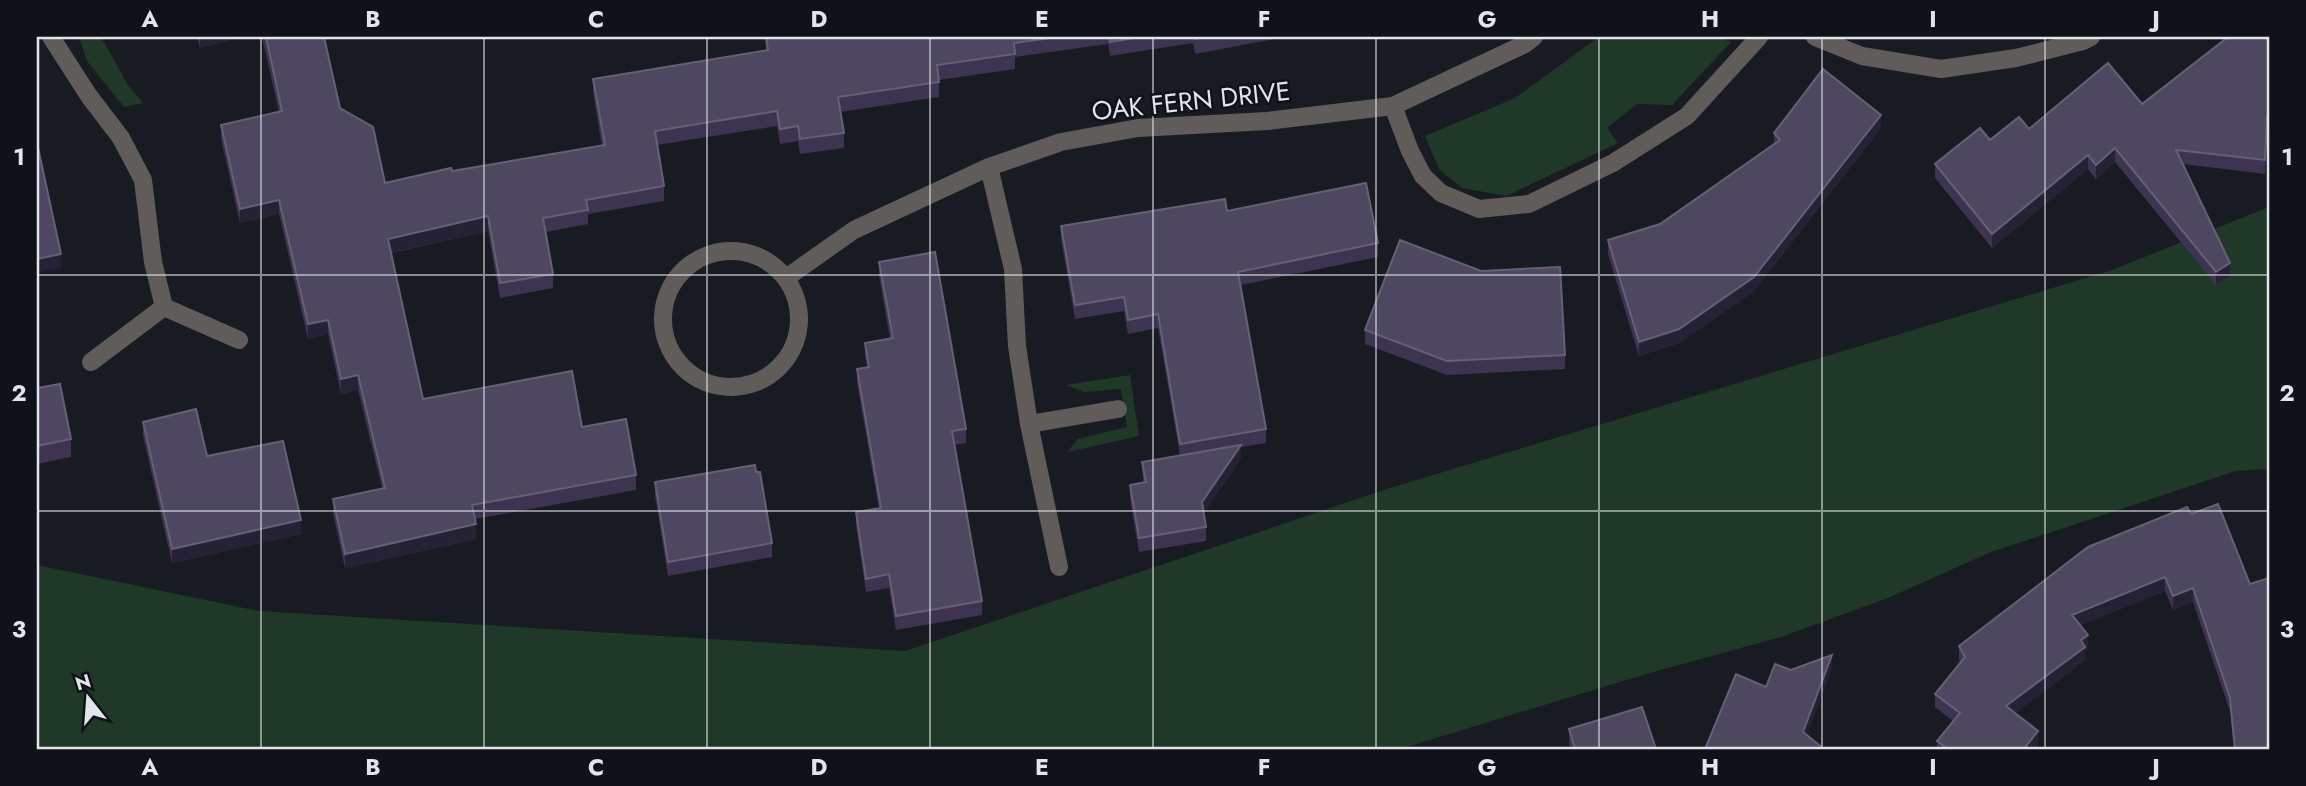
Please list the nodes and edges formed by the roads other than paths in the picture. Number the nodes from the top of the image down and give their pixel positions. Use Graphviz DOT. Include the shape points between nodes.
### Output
graph roads {
  1 [pos="51,37"];
  2 [pos="1534,37"];
  3 [pos="1759,37"];
  4 [pos="1815,37"];
  5 [pos="2091,37"];
  6 [pos="1393,106"];
  7 [pos="989,167"];
  8 [pos="786,278"];
  9 [pos="164,307"];
  10 [pos="239,340"];
  11 [pos="91,362"];
  12 [pos="1118,410"];
  13 [pos="1029,424"];
  14 [pos="1059,567"];
  1 -- 9 [label="street" via="121,138 143,180 153,262"];
  2 -- 6 [label="street, OAK FERN DRIVE"];
  3 -- 6 [label="street" via="1687,116 1613,163 1529,204 1479,209 1441,193 1423,176"];
  4 -- 5 [label="street" via="1862,56 1941,69 2016,58"];
  6 -- 7 [label="street, OAK FERN DRIVE" via="1267,121 1138,128 1061,142"];
  7 -- 8 [label="street, OAK FERN DRIVE" via="854,230"];
  7 -- 13 [label="street" via="1013,269 1017,346"];
  8 -- 8 [label="street" via="797,300 799,323 794,346 780,366 761,380 739,387 695,377 678,362 667,343 666,298 693,262 737,250 773,264"];
  9 -- 10 [label="street"];
  9 -- 11 [label="street"];
  12 -- 13 [label="street"];
  13 -- 14 [label="street"];
}
